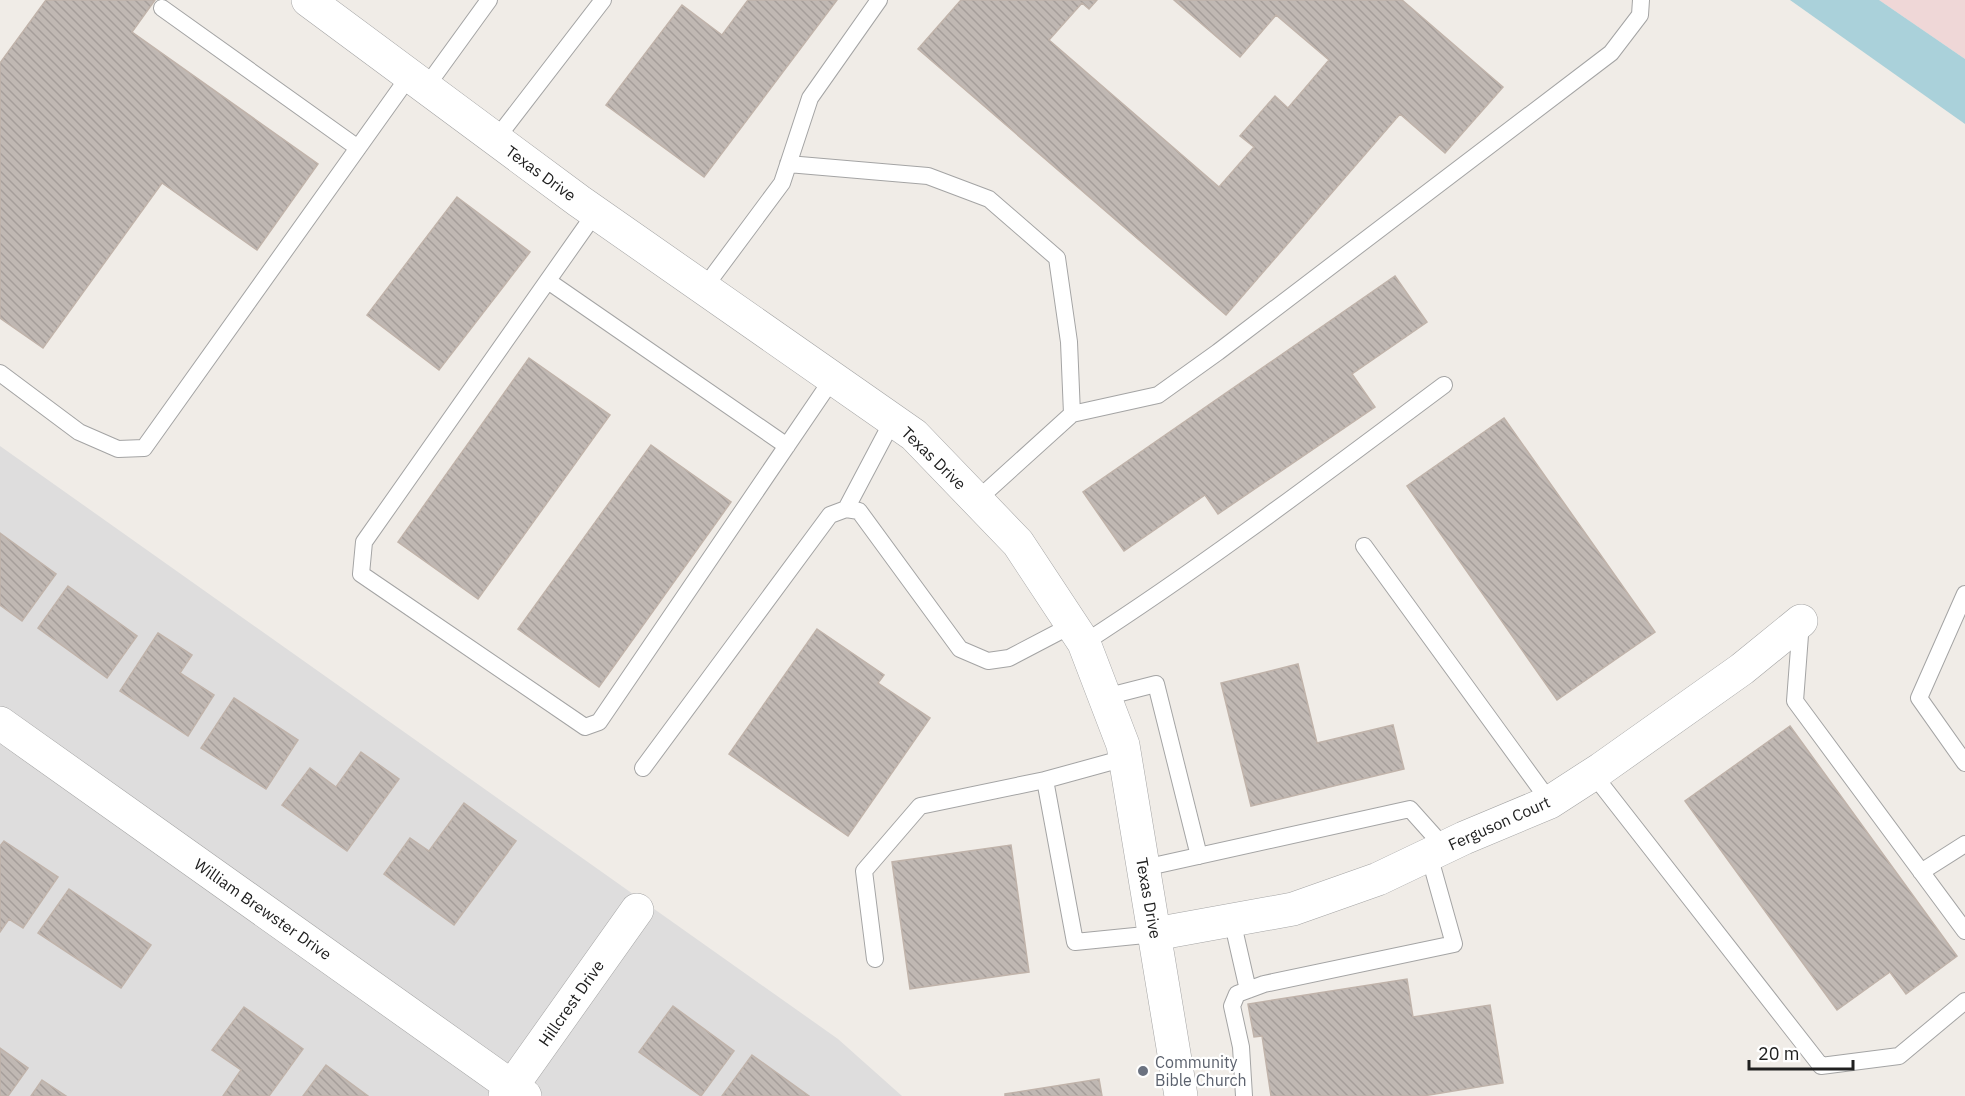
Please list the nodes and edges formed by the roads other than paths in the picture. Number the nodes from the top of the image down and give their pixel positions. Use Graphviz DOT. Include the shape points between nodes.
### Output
graph roads {
  1 [pos="308,0"];
  2 [pos="489,0"];
  3 [pos="603,0"];
  4 [pos="879,0"];
  5 [pos="1641,0"];
  6 [pos="162,8"];
  7 [pos="418,81"];
  8 [pos="496,139"];
  9 [pos="358,148"];
  10 [pos="788,164"];
  11 [pos="596,212"];
  12 [pos="548,281"];
  13 [pos="704,288"];
  14 [pos="0,373"];
  15 [pos="832,378"];
  16 [pos="1444,385"];
  17 [pos="1072,414"];
  18 [pos="893,420"];
  19 [pos="787,446"];
  20 [pos="976,500"];
  21 [pos="846,509"];
  22 [pos="1364,546"];
  23 [pos="1965,594"];
  24 [pos="1801,621"];
  25 [pos="1078,634"];
  26 [pos="1105,697"];
  27 [pos="0,723"];
  28 [pos="1125,758"];
  29 [pos="1965,763"];
  30 [pos="643,768"];
  31 [pos="1593,774"];
  32 [pos="1045,780"];
  33 [pos="1550,802"];
  34 [pos="1965,844"];
  35 [pos="1436,851"];
  36 [pos="1199,856"];
  37 [pos="1144,868"];
  38 [pos="1921,872"];
  39 [pos="637,910"];
  40 [pos="1232,920"];
  41 [pos="1965,931"];
  42 [pos="1155,934"];
  43 [pos="875,959"];
  44 [pos="1248,990"];
  45 [pos="1965,1001"];
  46 [pos="514,1093"];
  47 [pos="1181,1096"];
  48 [pos="1244,1096"];
  1 -- 7 [label="street, Texas Drive"];
  2 -- 7 [label="lane"];
  3 -- 8 [label="lane"];
  4 -- 10 [label="lane" via="810,99"];
  5 -- 17 [label="lane" via="1640,15 1611,54 1218,352 1158,395"];
  6 -- 9 [label="lane"];
  7 -- 8 [label="street, Texas Drive"];
  7 -- 9 [label="lane"];
  8 -- 11 [label="street, Texas Drive"];
  9 -- 14 [label="lane" via="144,448 118,449 79,432"];
  10 -- 13 [label="lane" via="782,183"];
  10 -- 17 [label="lane" via="928,176 989,199 1057,258 1070,342"];
  11 -- 12 [label="lane"];
  11 -- 13 [label="street, Texas Drive"];
  12 -- 19 [label="lane"];
  12 -- 19 [label="lane" via="364,542 361,574 585,727 599,722"];
  13 -- 15 [label="street, Texas Drive"];
  15 -- 18 [label="street, Texas Drive"];
  15 -- 19 [label="lane"];
  16 -- 25 [label="lane" via="1150,601"];
  17 -- 20 [label="lane"];
  18 -- 20 [label="street, Texas Drive" via="914,435"];
  18 -- 21 [label="lane"];
  20 -- 25 [label="street, Texas Drive" via="1018,543"];
  21 -- 25 [label="lane" via="859,511 960,650 988,661 1009,658"];
  21 -- 30 [label="lane" via="830,515"];
  22 -- 33 [label="lane"];
  23 -- 29 [label="lane" via="1918,698"];
  24 -- 31 [label="street, Ferguson Court" via="1742,669"];
  24 -- 38 [label="lane" via="1795,701"];
  25 -- 26 [label="street, Texas Drive"];
  26 -- 28 [label="street, Texas Drive"];
  26 -- 36 [label="lane" via="1156,684"];
  27 -- 46 [label="street, William Brewster Drive"];
  28 -- 32 [label="lane"];
  28 -- 37 [label="street, Texas Drive"];
  31 -- 33 [label="street, Ferguson Court"];
  31 -- 45 [label="lane" via="1821,1066 1899,1056"];
  32 -- 42 [label="lane" via="1075,942"];
  32 -- 43 [label="lane" via="920,806 864,871"];
  33 -- 35 [label="street, Ferguson Court"];
  34 -- 38 [label="lane"];
  35 -- 36 [label="lane" via="1410,809"];
  35 -- 40 [label="street, Ferguson Court" via="1378,879 1293,909"];
  35 -- 44 [label="lane" via="1454,944"];
  36 -- 37 [label="lane"];
  37 -- 42 [label="street, Texas Drive"];
  38 -- 41 [label="lane"];
  39 -- 46 [label="street, Hillcrest Drive"];
  40 -- 42 [label="street, Ferguson Court"];
  40 -- 44 [label="lane"];
  42 -- 47 [label="street, Texas Drive"];
  44 -- 48 [label="lane" via="1237,994 1232,1006 1241,1047"];
}
